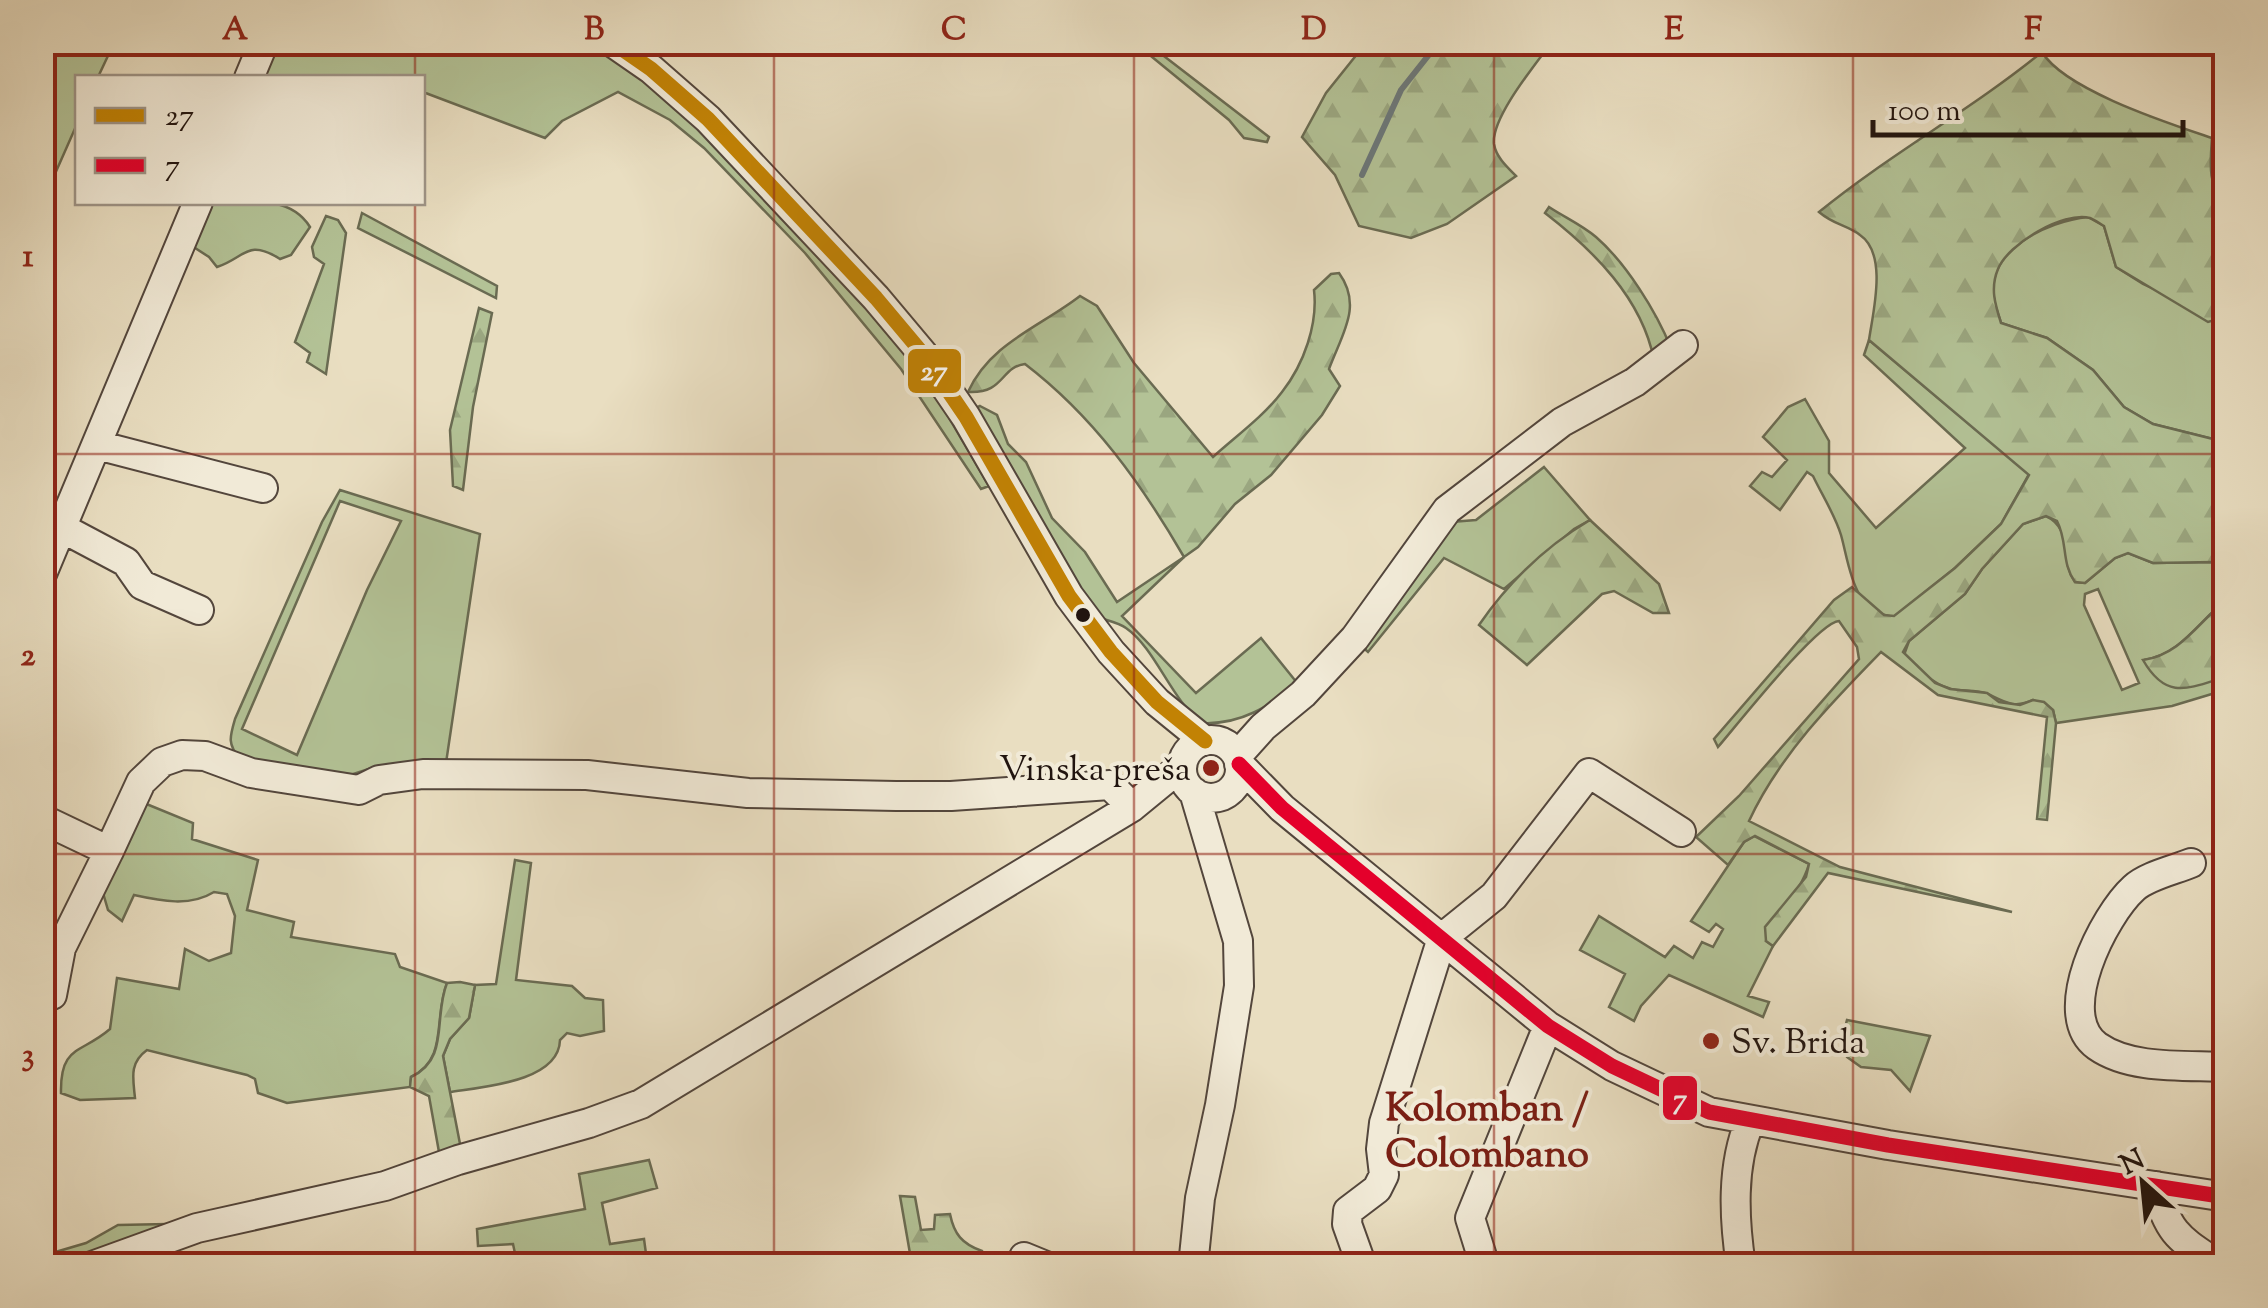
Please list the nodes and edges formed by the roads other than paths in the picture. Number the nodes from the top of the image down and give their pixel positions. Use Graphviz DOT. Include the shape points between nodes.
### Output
graph roads {
  1 [pos="264,42"];
  2 [pos="612,42"];
  3 [pos="250,75"];
  4 [pos="197,205"];
  5 [pos="1683,345"];
  6 [pos="97,445"];
  7 [pos="264,488"];
  8 [pos="62,528"];
  9 [pos="42,574"];
  10 [pos="199,610"];
  11 [pos="1211,770"];
  12 [pos="1136,804"];
  13 [pos="42,819"];
  14 [pos="1680,832"];
  15 [pos="110,851"];
  16 [pos="2191,863"];
  17 [pos="1442,938"];
  18 [pos="52,995"];
  19 [pos="1548,1026"];
  20 [pos="2226,1067"];
  21 [pos="1750,1122"];
  22 [pos="2156,1186"];
  23 [pos="2226,1196"];
  24 [pos="92,1266"];
  25 [pos="1194,1266"];
  26 [pos="1362,1266"];
  27 [pos="1484,1266"];
  28 [pos="1741,1266"];
  29 [pos="2220,1266"];
  1 -- 3 [label="street"];
  2 -- 11 [label="street" via="708,119 923,354 1069,596"];
  4 -- 6 [label="street"];
  5 -- 11 [label="street" via="1635,382 1562,422 1447,510 1355,638 1303,694"];
  6 -- 7 [label="street"];
  6 -- 8 [label="street"];
  8 -- 9 [label="street"];
  8 -- 10 [label="street" via="126,562 142,584"];
  11 -- 12 [label="street"];
  11 -- 17 [label="street" via="1282,808"];
  11 -- 25 [label="street" via="1206,840 1238,941 1240,986 1200,1198"];
  12 -- 15 [label="street" via="1110,784 951,796 748,793 587,774 422,774 378,780 359,790 251,774 205,756 182,755 162,762 142,782"];
  12 -- 24 [label="street" via="642,1104 386,1186 197,1228"];
  13 -- 15 [label="street"];
  14 -- 17 [label="street" via="1589,773 1494,896"];
  15 -- 18 [label="street" via="61,948"];
  16 -- 20 [label="street" via="2136,886 2095,940 2080,991 2084,1028 2095,1044 2126,1060"];
  17 -- 19 [label="street"];
  17 -- 26 [label="street" via="1384,1123 1384,1175 1348,1212"];
  19 -- 21 [label="street" via="1664,1092"];
  19 -- 27 [label="street" via="1470,1218"];
  21 -- 22 [label="street"];
  21 -- 28 [label="street" via="1737,1174"];
  22 -- 23 [label="street"];
  22 -- 29 [label="street" via="2169,1226"];
}
